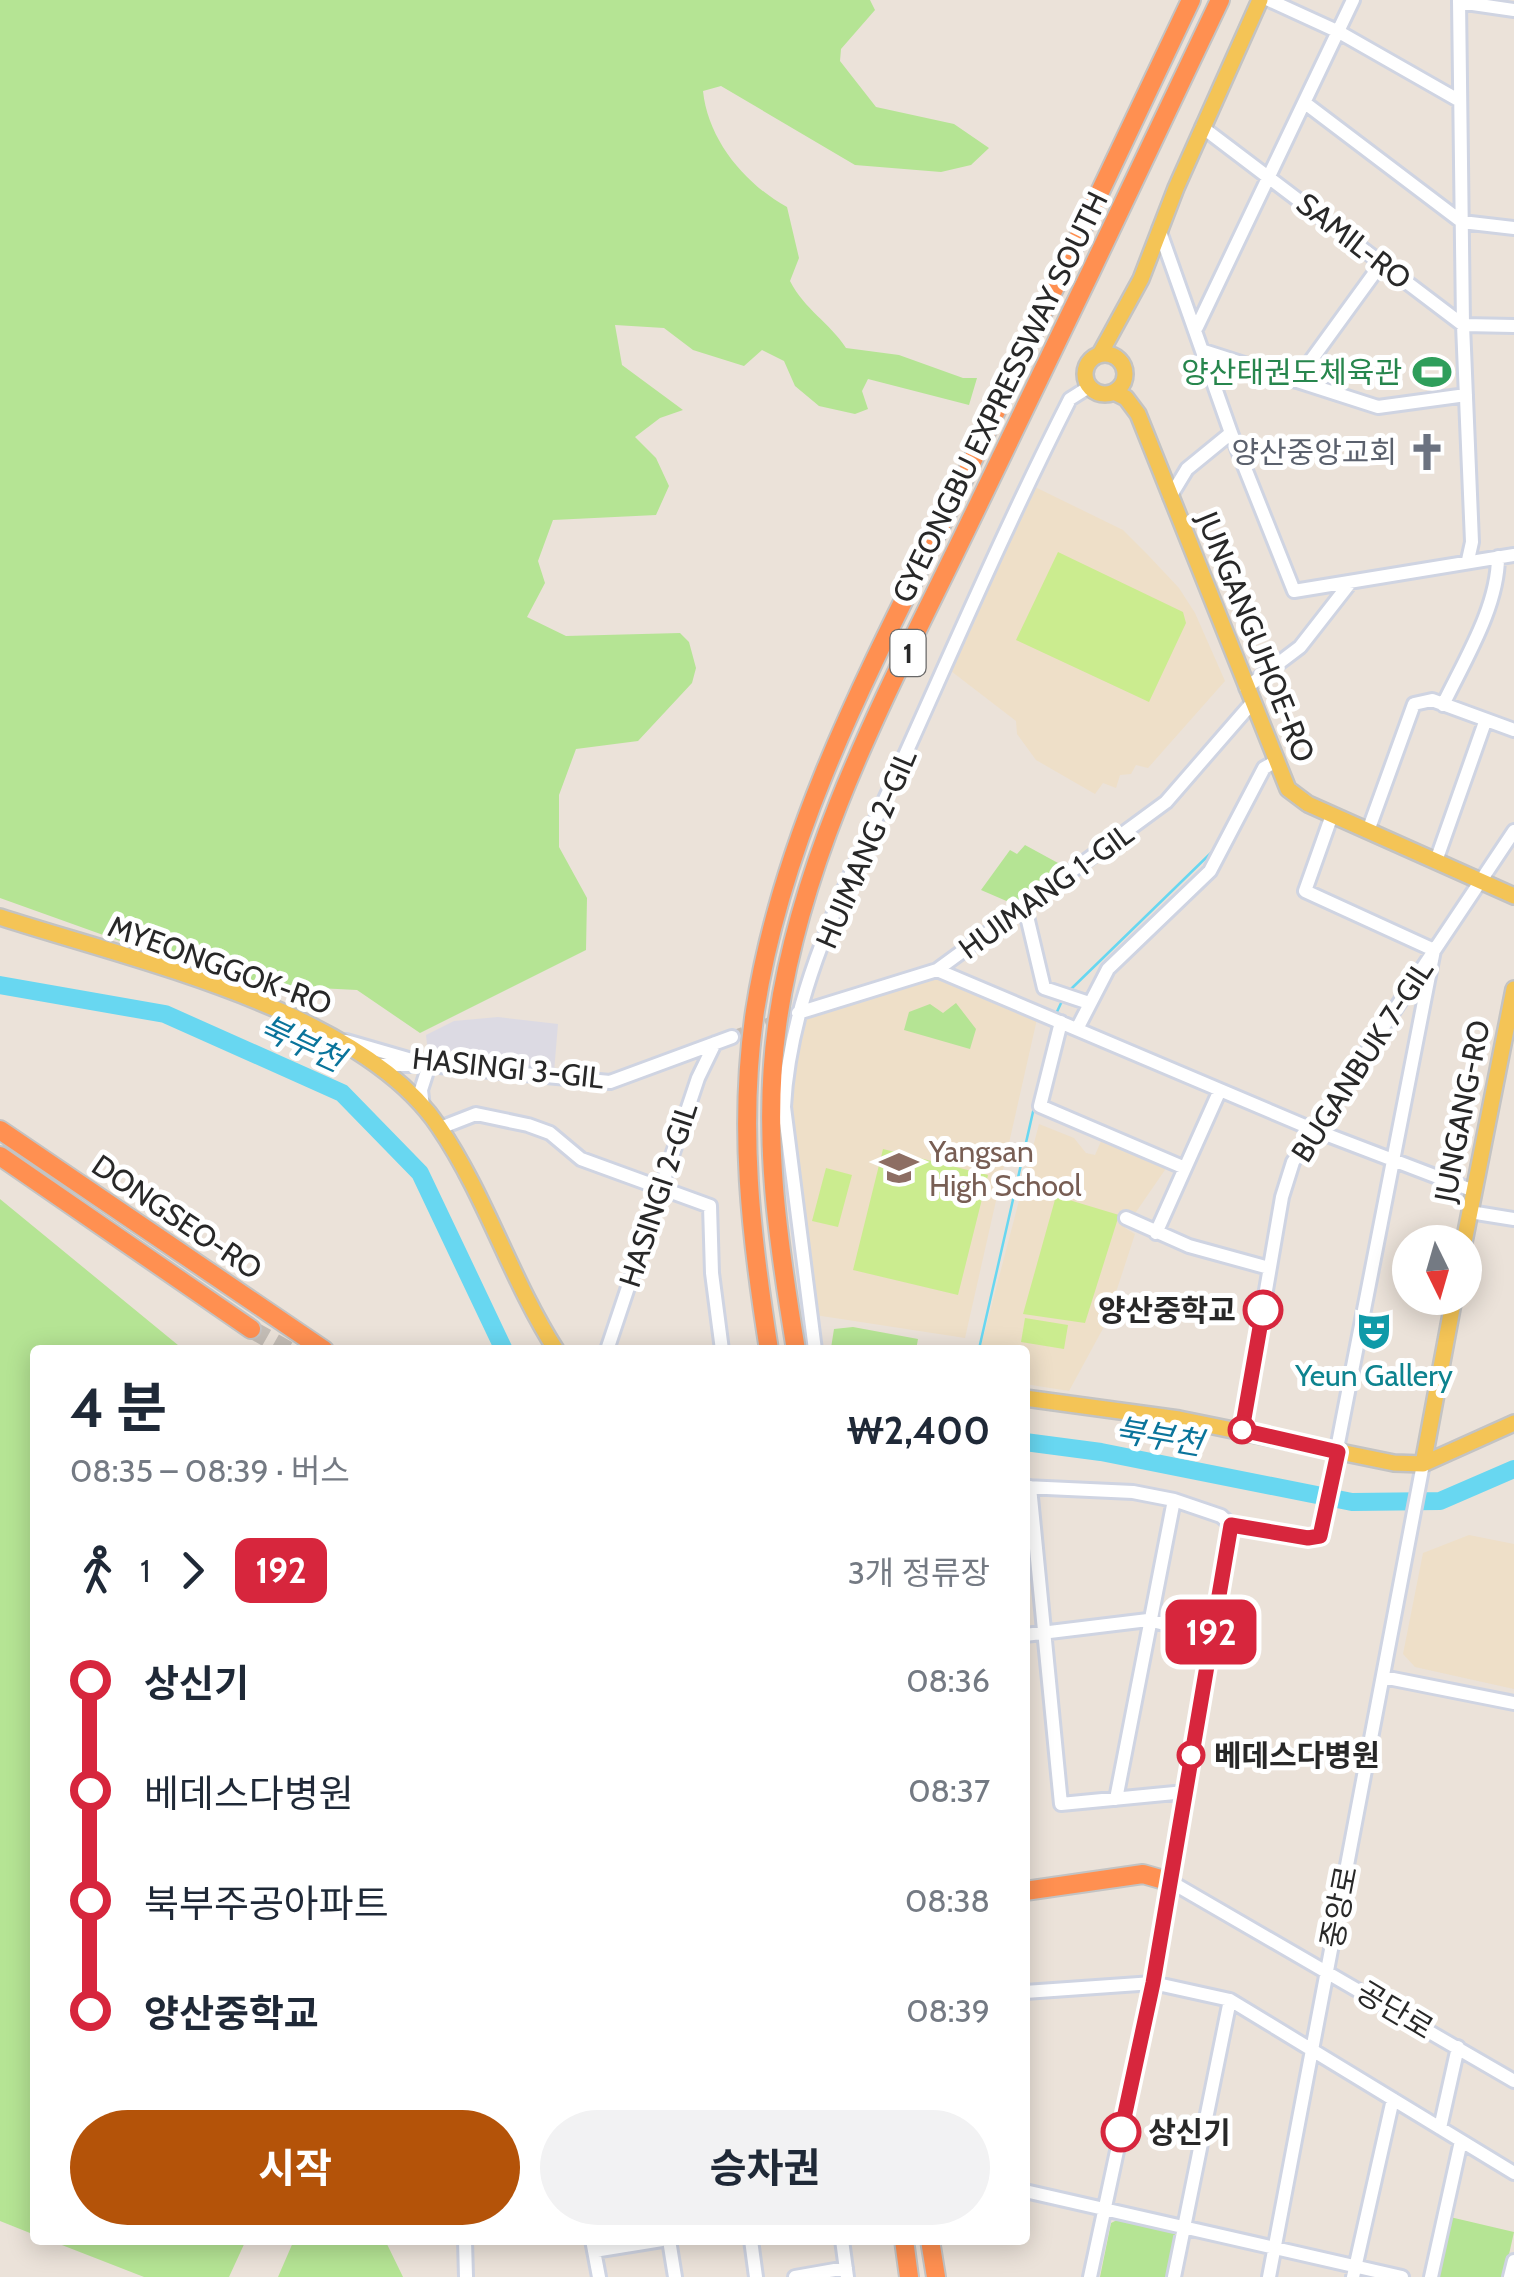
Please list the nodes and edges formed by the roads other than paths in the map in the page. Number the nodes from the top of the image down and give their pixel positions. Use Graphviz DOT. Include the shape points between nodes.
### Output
graph roads {
  1 [pos="1192,0"];
  2 [pos="1220,0"];
  3 [pos="1269,0"];
  4 [pos="1353,0"];
  5 [pos="1459,1"];
  6 [pos="1514,10"];
  7 [pos="1339,32"];
  8 [pos="1460,101"];
  9 [pos="1305,104"];
  10 [pos="1202,126"];
  11 [pos="1271,175"];
  12 [pos="1462,222"];
  13 [pos="1514,228"];
  14 [pos="1159,229"];
  15 [pos="1381,264"];
  16 [pos="1124,316"];
  17 [pos="1463,325"];
  18 [pos="1514,326"];
  19 [pos="1197,327"];
  20 [pos="1204,351"];
  21 [pos="1100,354"];
  22 [pos="1124,370"];
  23 [pos="1296,381"];
  24 [pos="1089,387"];
  25 [pos="1114,392"];
  26 [pos="1466,395"];
  27 [pos="1138,414"];
  28 [pos="1231,434"];
  29 [pos="1170,498"];
  30 [pos="1514,555"];
  31 [pos="1498,557"];
  32 [pos="1468,560"];
  33 [pos="1350,582"];
  34 [pos="1249,695"];
  35 [pos="1443,705"];
  36 [pos="1485,722"];
  37 [pos="1514,730"];
  38 [pos="1275,762"];
  39 [pos="1332,815"];
  40 [pos="1514,830"];
  41 [pos="1368,831"];
  42 [pos="1436,862"];
  43 [pos="1482,882"];
  44 [pos="1514,896"];
  45 [pos="1025,908"];
  46 [pos="0,917"];
  47 [pos="1434,950"];
  48 [pos="936,970"];
  49 [pos="1514,989"];
  50 [pos="1088,1004"];
  51 [pos="798,1012"];
  52 [pos="1056,1020"];
  53 [pos="1077,1029"];
  54 [pos="1510,1034"];
  55 [pos="732,1037"];
  56 [pos="340,1040"];
  57 [pos="716,1043"];
  58 [pos="376,1065"];
  59 [pos="428,1066"];
  60 [pos="1220,1090"];
  61 [pos="423,1107"];
  62 [pos="440,1128"];
  63 [pos="1312,1129"];
  64 [pos="0,1130"];
  65 [pos="0,1156"];
  66 [pos="1396,1161"];
  67 [pos="1185,1168"];
  68 [pos="661,1189"];
  69 [pos="1474,1191"];
  70 [pos="1470,1212"];
  71 [pos="1126,1218"];
  72 [pos="1514,1220"];
  73 [pos="1467,1225"];
  74 [pos="1156,1233"];
  75 [pos="1269,1268"];
  76 [pos="1451,1315"];
  77 [pos="251,1328"];
  78 [pos="317,1345"];
  79 [pos="553,1345"];
  80 [pos="609,1345"];
  81 [pos="721,1345"];
  82 [pos="769,1345"];
  83 [pos="795,1345"];
  84 [pos="814,1345"];
  85 [pos="1030,1399"];
  86 [pos="1514,1422"];
  87 [pos="1242,1430"];
  88 [pos="1337,1460"];
  89 [pos="1422,1464"];
  90 [pos="1030,1487"];
  91 [pos="1174,1500"];
  92 [pos="1231,1525"];
  93 [pos="1030,1558"];
  94 [pos="1148,1620"];
  95 [pos="1044,1633"];
  96 [pos="1030,1634"];
  97 [pos="1210,1635"];
  98 [pos="1383,1676"];
  99 [pos="1514,1703"];
  100 [pos="1185,1792"];
  101 [pos="1116,1799"];
  102 [pos="1171,1882"];
  103 [pos="1030,1890"];
  104 [pos="1030,1900"];
  105 [pos="1328,1970"];
  106 [pos="1153,1983"];
  107 [pos="1030,1992"];
  108 [pos="1230,2000"];
  109 [pos="1458,2048"];
  110 [pos="1313,2050"];
  111 [pos="1514,2082"];
  112 [pos="1392,2099"];
  113 [pos="1440,2128"];
  114 [pos="1461,2141"];
  115 [pos="1514,2173"];
  116 [pos="1030,2192"];
  117 [pos="1105,2208"];
  118 [pos="1184,2226"];
  119 [pos="465,2245"];
  120 [pos="670,2245"];
  121 [pos="751,2245"];
  122 [pos="843,2245"];
  123 [pos="905,2245"];
  124 [pos="931,2245"];
  125 [pos="594,2246"];
  126 [pos="1275,2248"];
  127 [pos="1514,2261"];
  128 [pos="846,2272"];
  129 [pos="1354,2272"];
  130 [pos="466,2277"];
  131 [pos="599,2277"];
  132 [pos="675,2277"];
  133 [pos="756,2277"];
  134 [pos="795,2277"];
  135 [pos="910,2277"];
  136 [pos="936,2277"];
  137 [pos="1090,2277"];
  138 [pos="1174,2277"];
  139 [pos="1269,2277"];
  140 [pos="1402,2277"];
  141 [pos="1431,2277"];
  142 [pos="1510,2277"];
  1 -- 82 [label="highway, 1" via="852,712 786,875 755,1013 746,1106 750,1218"];
  2 -- 83 [label="highway, GYEONGBU EXPRESSWAY SOUTH / 1" via="883,705 816,863 786,971 770,1111 778,1238"];
  3 -- 7 [label="street"];
  3 -- 10 [label="main road"];
  4 -- 7 [label="street"];
  5 -- 6 [label="street"];
  5 -- 8 [label="street"];
  7 -- 8 [label="street"];
  7 -- 9 [label="street"];
  8 -- 12 [label="street"];
  9 -- 11 [label="street"];
  9 -- 12 [label="street"];
  10 -- 11 [label="street, SAMIL-RO"];
  10 -- 14 [label="main road"];
  11 -- 15 [label="street, SAMIL-RO"];
  11 -- 19 [label="street"];
  12 -- 13 [label="street"];
  12 -- 17 [label="street"];
  14 -- 16 [label="main road"];
  14 -- 19 [label="street"];
  15 -- 17 [label="street, SAMIL-RO"];
  15 -- 23 [label="street"];
  16 -- 21 [label="main road"];
  16 -- 22 [label="main road"];
  17 -- 18 [label="street"];
  17 -- 26 [label="street"];
  19 -- 20 [label="street"];
  20 -- 23 [label="street"];
  20 -- 28 [label="street"];
  21 -- 22 [label="main road" via="1113,355"];
  21 -- 24 [label="main road" via="1086,367"];
  22 -- 25 [label="main road"];
  22 -- 27 [label="main road"];
  23 -- 26 [label="street" via="1378,407"];
  24 -- 25 [label="main road"];
  24 -- 51 [label="street, HUIMANG 2-GIL" via="1070,399 986,573"];
  25 -- 27 [label="main road, JUNGANGUHOE-RO"];
  26 -- 32 [label="street"];
  27 -- 29 [label="main road, JUNGANGUHOE-RO"];
  28 -- 29 [label="street" via="1187,469"];
  28 -- 33 [label="street" via="1294,590"];
  29 -- 34 [label="main road, JUNGANGUHOE-RO"];
  30 -- 31 [label="street"];
  31 -- 32 [label="street"];
  31 -- 35 [label="street" via="1484,615"];
  32 -- 33 [label="street"];
  33 -- 34 [label="street, HUIMANG 1-GIL" via="1300,647"];
  34 -- 38 [label="main road, JUNGANGUHOE-RO"];
  34 -- 45 [label="street, HUIMANG 1-GIL" via="1172,797"];
  35 -- 36 [label="street"];
  35 -- 41 [label="street" via="1424,698 1414,704"];
  36 -- 37 [label="street"];
  36 -- 42 [label="street"];
  38 -- 39 [label="main road, JUNGANGUHOE-RO" via="1297,797"];
  38 -- 50 [label="street" via="1264,768 1210,870 1108,969"];
  39 -- 41 [label="main road, JUNGANGUHOE-RO"];
  39 -- 47 [label="street" via="1305,891"];
  40 -- 43 [label="street, BUGANBUK 7-GIL"];
  41 -- 42 [label="main road, JUNGANGUHOE-RO"];
  42 -- 43 [label="main road, JUNGANGUHOE-RO"];
  43 -- 44 [label="main road, JUNGANGUHOE-RO"];
  43 -- 47 [label="street, BUGANBUK 7-GIL"];
  45 -- 48 [label="street, HUIMANG 1-GIL"];
  45 -- 50 [label="street" via="1044,988"];
  46 -- 56 [label="main road, MYEONGGOK-RO" via="284,1011"];
  47 -- 63 [label="street, BUGANBUK 7-GIL"];
  47 -- 66 [label="street"];
  48 -- 51 [label="street, HUIMANG 1-GIL"];
  48 -- 52 [label="street"];
  49 -- 54 [label="main road, JUNGANG-RO"];
  50 -- 53 [label="street"];
  51 -- 84 [label="street, HUIMANG 2-GIL" via="784,1106"];
  52 -- 53 [label="street"];
  52 -- 67 [label="street" via="1040,1106"];
  53 -- 60 [label="street"];
  54 -- 69 [label="main road, JUNGANG-RO"];
  55 -- 57 [label="street, HASINGI 3-GIL"];
  56 -- 58 [label="main road, MYEONGGOK-RO"];
  56 -- 59 [label="street, HASINGI 3-GIL"];
  57 -- 59 [label="street, HASINGI 3-GIL" via="610,1082"];
  57 -- 68 [label="street, HASINGI 2-GIL"];
  58 -- 59 [label="street"];
  58 -- 61 [label="main road, MYEONGGOK-RO"];
  59 -- 61 [label="street"];
  60 -- 63 [label="street"];
  60 -- 67 [label="street"];
  61 -- 62 [label="main road, MYEONGGOK-RO"];
  62 -- 68 [label="street" via="476,1114 528,1125 550,1133 581,1159"];
  62 -- 79 [label="main road, MYEONGGOK-RO"];
  63 -- 66 [label="street"];
  63 -- 75 [label="street, BUGANBUK 7-GIL" via="1286,1182"];
  64 -- 78 [label="highway, DONGSEO-RO"];
  65 -- 77 [label="highway, DONGSEO-RO"];
  66 -- 69 [label="street"];
  66 -- 88 [label="street"];
  67 -- 74 [label="street"];
  68 -- 80 [label="street, HASINGI 2-GIL"];
  68 -- 81 [label="street" via="710,1206"];
  69 -- 70 [label="main road, JUNGANG-RO"];
  70 -- 72 [label="street"];
  70 -- 73 [label="main road, JUNGANG-RO"];
  71 -- 74 [label="street"];
  74 -- 75 [label="street"];
  75 -- 87 [label="street, BUGANBUK 7-GIL"];
  76 -- 89 [label="main road"];
  85 -- 87 [label="main road"];
  86 -- 89 [label="main road"];
  87 -- 88 [label="main road"];
  88 -- 89 [label="main road"];
  88 -- 92 [label="street" via="1320,1536"];
  89 -- 98 [label="street, 중앙로"];
  90 -- 91 [label="street"];
  91 -- 92 [label="street"];
  91 -- 94 [label="street"];
  92 -- 97 [label="street"];
  93 -- 95 [label="street"];
  94 -- 95 [label="street"];
  94 -- 97 [label="street"];
  94 -- 101 [label="street"];
  95 -- 96 [label="street"];
  95 -- 101 [label="street" via="1061,1804"];
  97 -- 100 [label="street"];
  98 -- 99 [label="street"];
  98 -- 105 [label="street, 중앙로"];
  100 -- 101 [label="street"];
  100 -- 102 [label="street"];
  102 -- 103 [label="highway" via="1143,1874"];
  102 -- 104 [label="highway"];
  102 -- 105 [label="street, 공단로"];
  102 -- 106 [label="street"];
  105 -- 109 [label="street, 공단로"];
  105 -- 110 [label="street, 중앙로"];
  106 -- 107 [label="street"];
  106 -- 108 [label="street"];
  106 -- 117 [label="street"];
  108 -- 110 [label="street"];
  108 -- 118 [label="street"];
  109 -- 111 [label="street, 공단로"];
  109 -- 113 [label="street"];
  110 -- 112 [label="street"];
  110 -- 126 [label="street, 중앙로"];
  112 -- 113 [label="street"];
  112 -- 129 [label="street"];
  113 -- 114 [label="street"];
  114 -- 115 [label="street"];
  114 -- 141 [label="street"];
  116 -- 117 [label="street"];
  117 -- 118 [label="street"];
  117 -- 137 [label="street"];
  118 -- 126 [label="street"];
  118 -- 138 [label="street"];
  119 -- 130 [label="street"];
  120 -- 132 [label="street"];
  121 -- 133 [label="street"];
  122 -- 128 [label="street"];
  123 -- 135 [label="highway"];
  124 -- 136 [label="highway"];
  125 -- 131 [label="street"];
  126 -- 129 [label="street"];
  126 -- 139 [label="street, 중앙로"];
  127 -- 142 [label="street"];
  128 -- 134 [label="street"];
  129 -- 140 [label="street"];
}
